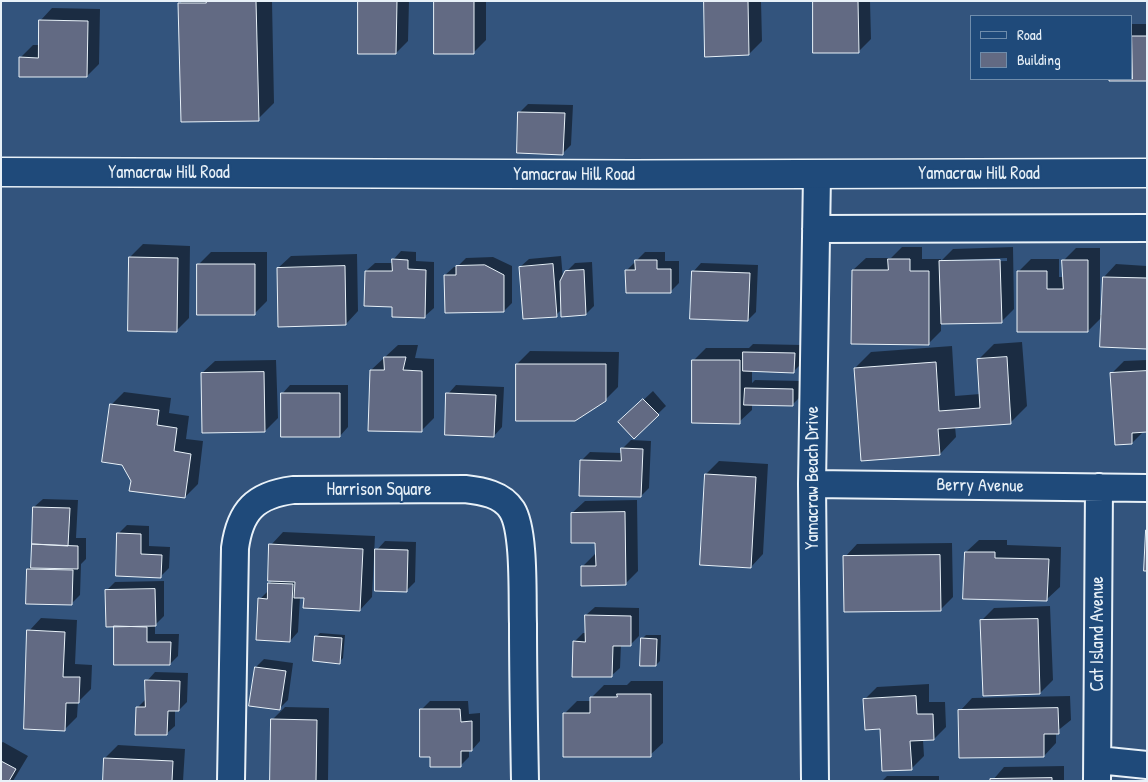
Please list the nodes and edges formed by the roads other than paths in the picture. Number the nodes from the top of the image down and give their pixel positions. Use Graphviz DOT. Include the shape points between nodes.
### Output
graph roads {
  1 [pos="1,172"];
  2 [pos="1147,173"];
  3 [pos="817,175"];
  4 [pos="1147,228"];
  5 [pos="816,229"];
  6 [pos="812,484"];
  7 [pos="1099,487"];
  8 [pos="1147,488"];
  9 [pos="1147,765"];
  10 [pos="1097,770"];
  11 [pos="231,781"];
  12 [pos="525,781"];
  13 [pos="815,781"];
  1 -- 3 [label="main road, Yamacraw Hill Road"];
  2 -- 3 [label="main road, Yamacraw Hill Road"];
  3 -- 5 [label="street, Yamacraw Beach Drive"];
  4 -- 5 [label="street"];
  5 -- 6 [label="street, Yamacraw Beach Drive"];
  6 -- 7 [label="street, Berry Avenue"];
  6 -- 13 [label="street, Yamacraw Beach Drive"];
  7 -- 8 [label="street, Berry Avenue"];
  7 -- 10 [label="street, Cat Island Avenue"];
  9 -- 10 [label="street"];
  11 -- 12 [label="street, Harrison Square" via="235,548 244,514 263,498 293,490 465,489 481,491 502,500 516,518 522,565"];
}
